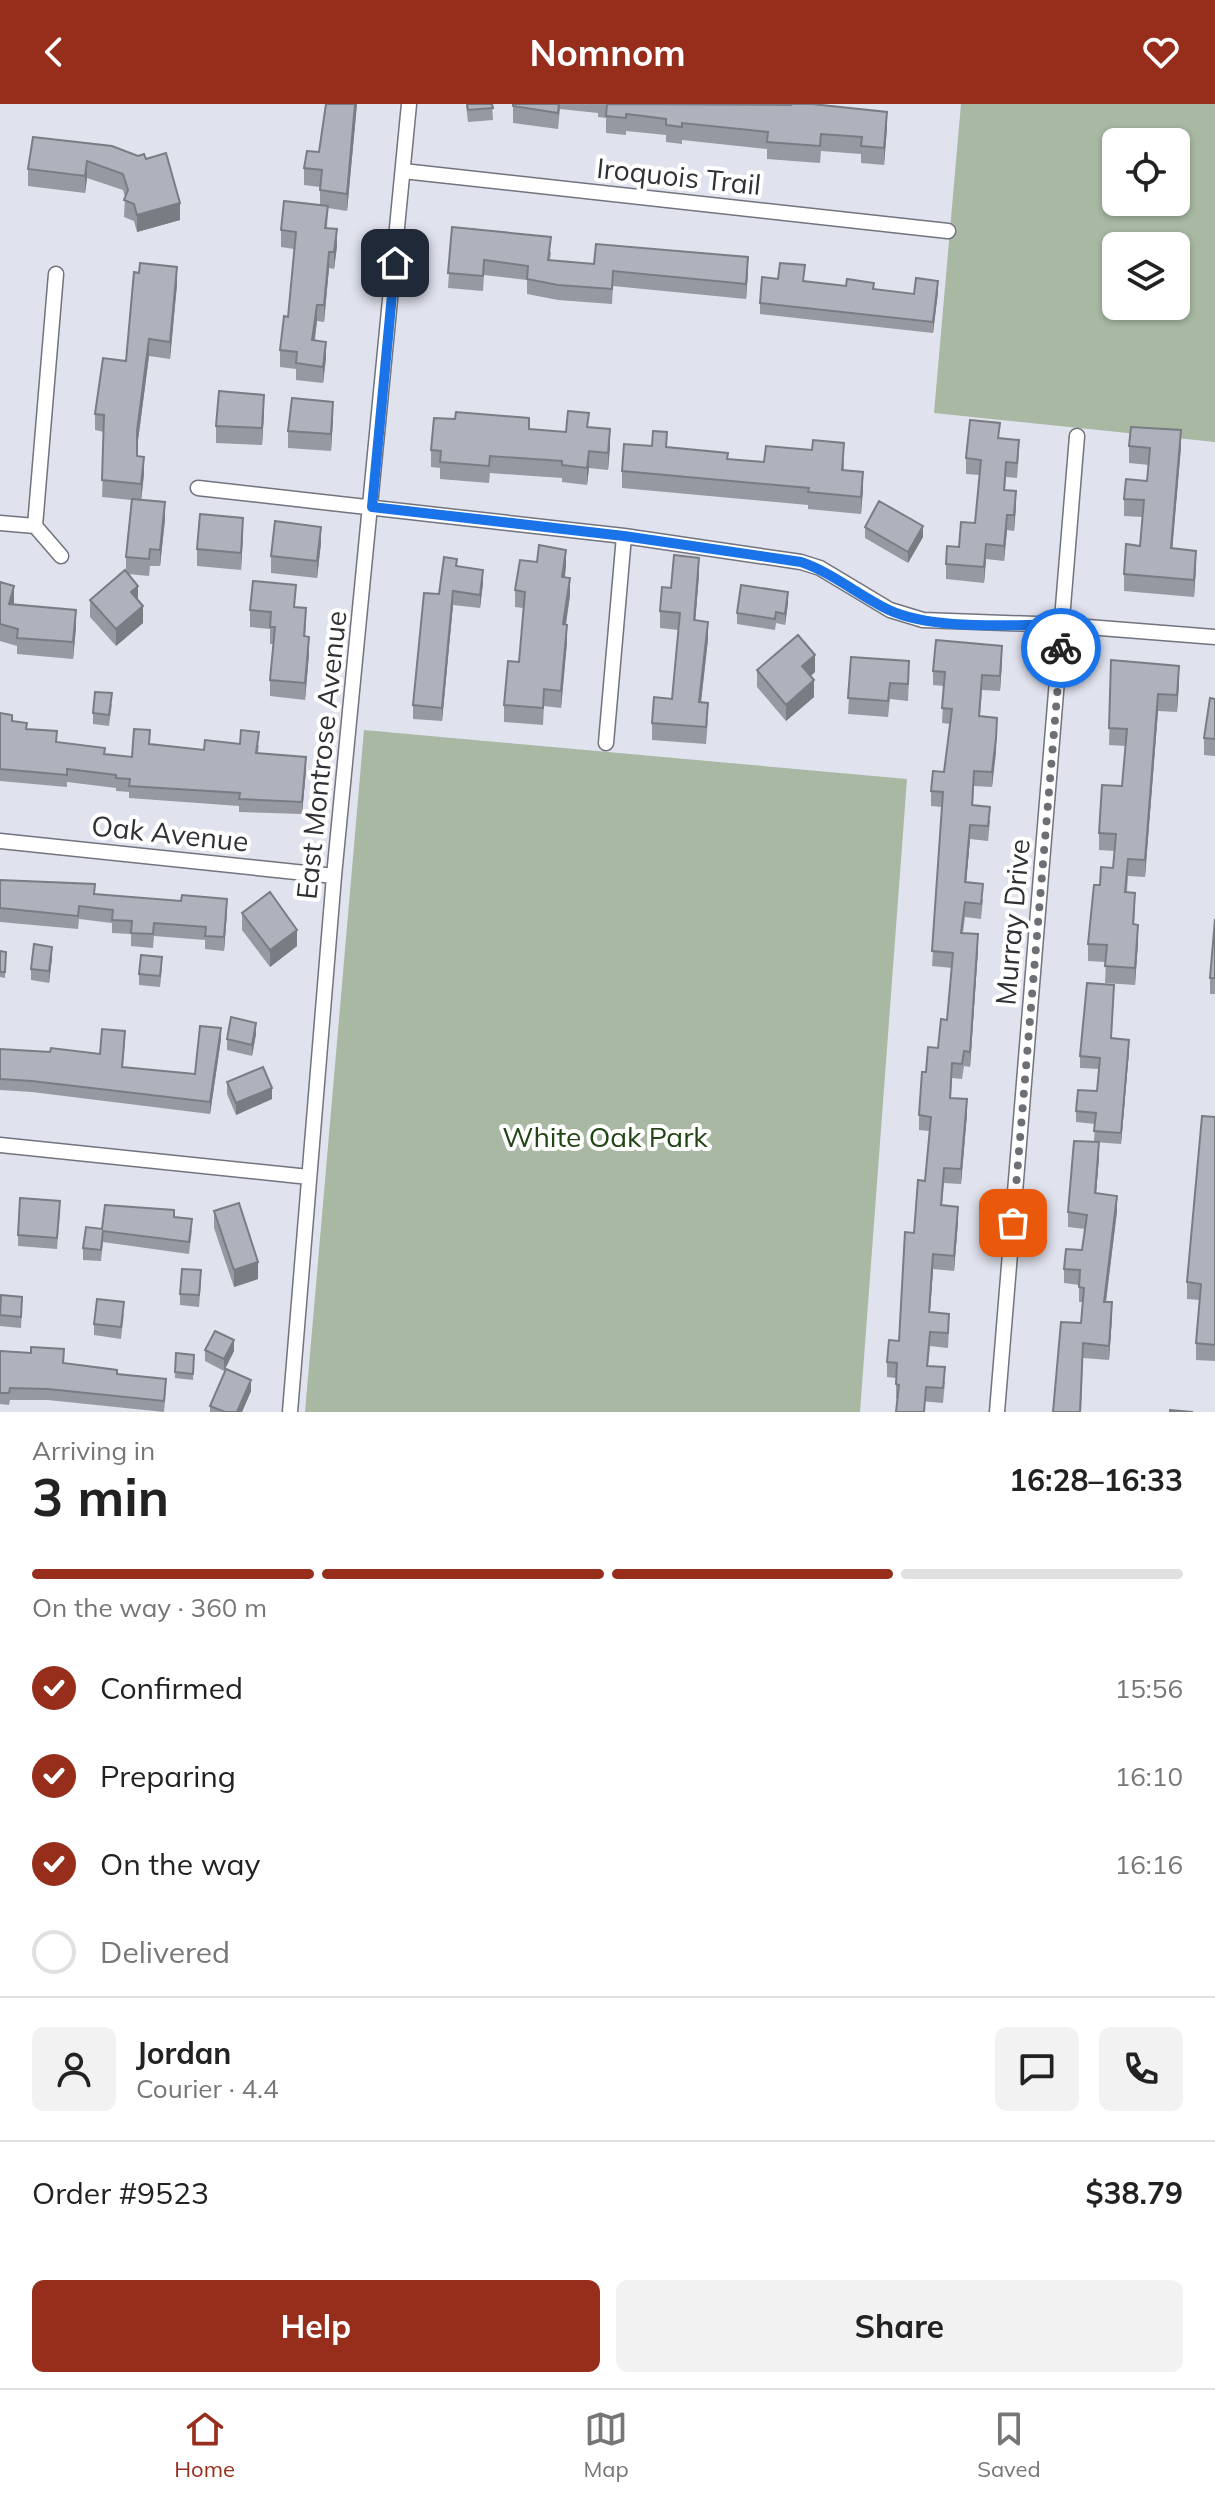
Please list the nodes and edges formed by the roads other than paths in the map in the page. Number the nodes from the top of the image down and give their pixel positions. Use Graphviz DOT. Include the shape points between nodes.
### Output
graph roads {
  1 [pos="409,104"];
  2 [pos="403,171"];
  3 [pos="948,231"];
  4 [pos="56,274"];
  5 [pos="1077,436"];
  6 [pos="198,488"];
  7 [pos="372,507"];
  8 [pos="0,523"];
  9 [pos="35,526"];
  10 [pos="624,536"];
  11 [pos="61,556"];
  12 [pos="1062,625"];
  13 [pos="1215,637"];
  14 [pos="606,743"];
  15 [pos="0,841"];
  16 [pos="334,876"];
  17 [pos="0,1145"];
  18 [pos="309,1177"];
  19 [pos="290,1412"];
  20 [pos="997,1412"];
  1 -- 2 [label="street, East Montrose Avenue"];
  2 -- 3 [label="street, Iroquois Trail"];
  2 -- 7 [label="street, East Montrose Avenue"];
  4 -- 9 [label="street"];
  5 -- 12 [label="street, Murray Drive"];
  6 -- 7 [label="street"];
  7 -- 10 [label="street"];
  7 -- 16 [label="street, East Montrose Avenue"];
  8 -- 9 [label="street"];
  9 -- 11 [label="street"];
  10 -- 12 [label="street" via="801,562 890,610 923,620"];
  10 -- 14 [label="street"];
  12 -- 13 [label="street"];
  12 -- 20 [label="street, Murray Drive"];
  15 -- 16 [label="street, Oak Avenue"];
  16 -- 18 [label="street, East Montrose Avenue"];
  17 -- 18 [label="street"];
  18 -- 19 [label="street, East Montrose Avenue"];
}
